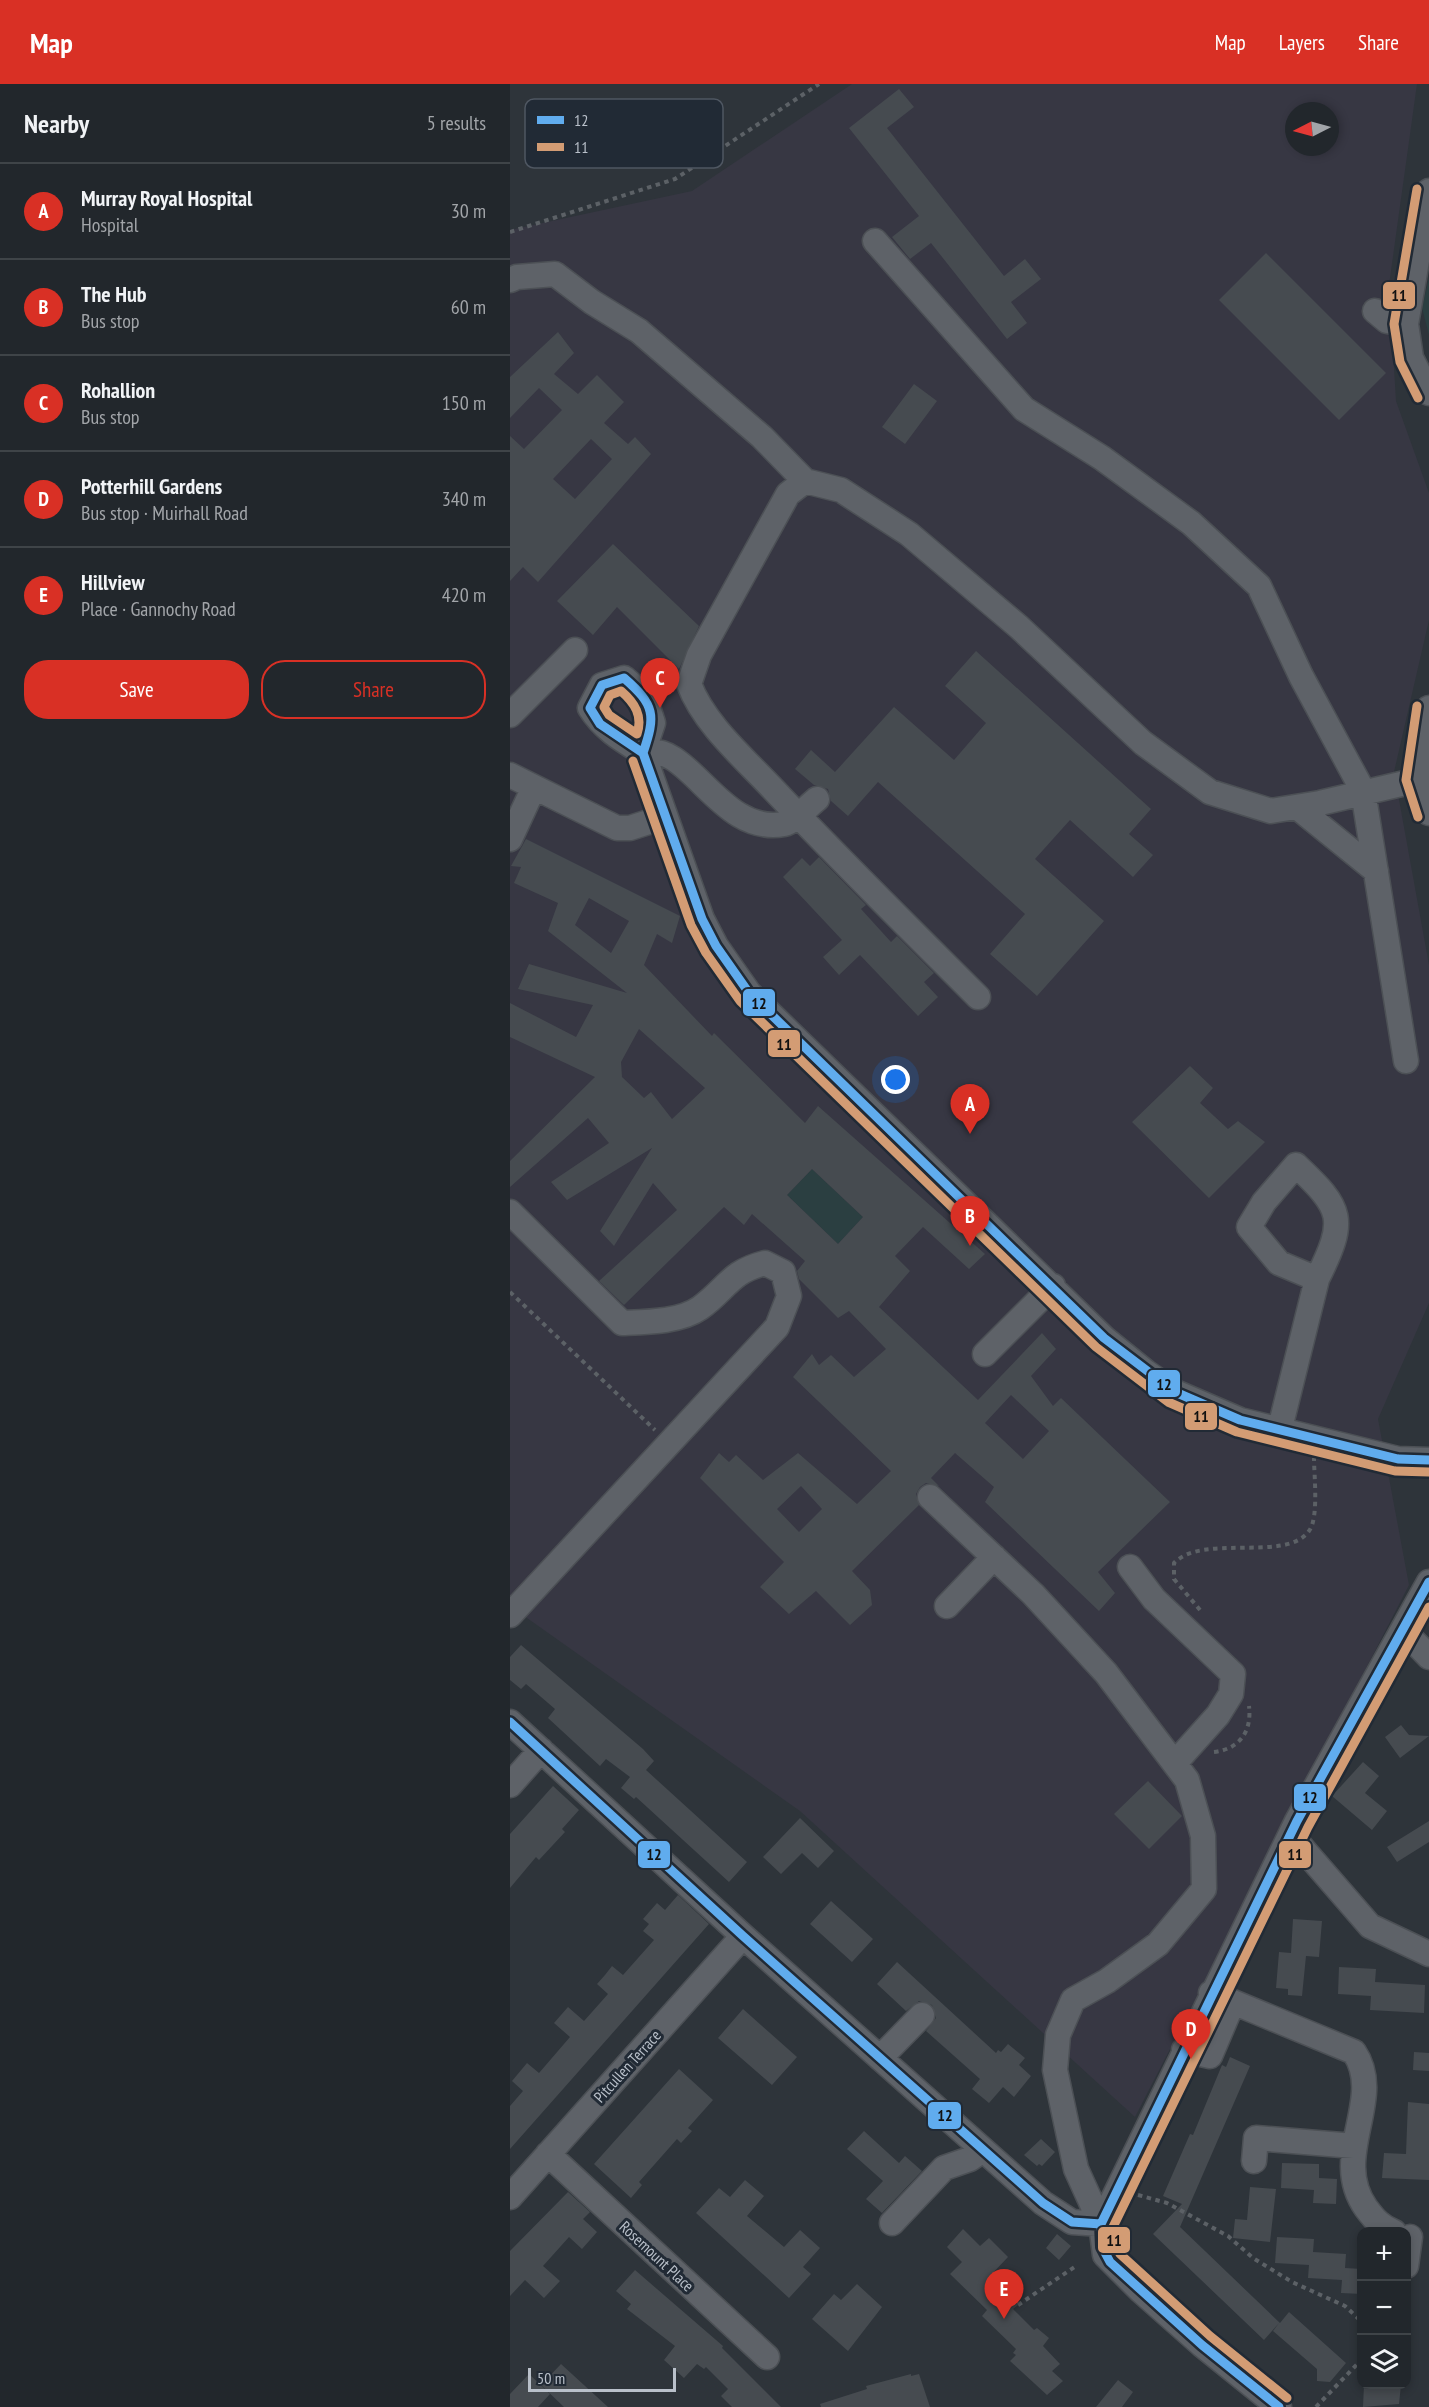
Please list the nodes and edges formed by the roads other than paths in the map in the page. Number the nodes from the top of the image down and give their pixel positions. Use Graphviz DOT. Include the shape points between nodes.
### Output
graph roads {
  1 [pos="1429,191"];
  2 [pos="875,241"];
  3 [pos="510,280"];
  4 [pos="1375,311"];
  5 [pos="1406,324"];
  6 [pos="1429,393"];
  7 [pos="805,481"];
  8 [pos="575,650"];
  9 [pos="1429,708"];
  10 [pos="510,715"];
  11 [pos="510,776"];
  12 [pos="1418,780"];
  13 [pos="534,787"];
  14 [pos="1363,791"];
  15 [pos="817,799"];
  16 [pos="1296,807"];
  17 [pos="1429,813"];
  18 [pos="797,814"];
  19 [pos="664,817"];
  20 [pos="510,839"];
  21 [pos="1376,871"];
  22 [pos="978,997"];
  23 [pos="1406,1061"];
  24 [pos="510,1212"];
  25 [pos="1317,1279"];
  26 [pos="1053,1286"];
  27 [pos="985,1354"];
  28 [pos="1280,1428"];
  29 [pos="1429,1460"];
  30 [pos="930,1497"];
  31 [pos="994,1557"];
  32 [pos="1130,1567"];
  33 [pos="1429,1582"];
  34 [pos="947,1606"];
  35 [pos="510,1615"];
  36 [pos="1403,1630"];
  37 [pos="1429,1657"];
  38 [pos="510,1722"];
  39 [pos="541,1750"];
  40 [pos="1175,1763"];
  41 [pos="510,1785"];
  42 [pos="1291,1835"];
  43 [pos="743,1936"];
  44 [pos="1429,1954"];
  45 [pos="1222,1997"];
  46 [pos="922,2015"];
  47 [pos="880,2058"];
  48 [pos="1354,2146"];
  49 [pos="983,2150"];
  50 [pos="548,2154"];
  51 [pos="1254,2161"];
  52 [pos="510,2197"];
  53 [pos="892,2223"];
  54 [pos="1101,2224"];
  55 [pos="1384,2227"];
  56 [pos="767,2357"];
  57 [pos="1279,2407"];
  1 -- 5 [label="street"];
  2 -- 14 [label="street" via="1024,410 1102,458 1191,523 1259,586"];
  3 -- 7 [label="street" via="555,274 639,331 762,437"];
  4 -- 5 [label="street" via="1387,321"];
  5 -- 6 [label="street" via="1411,358"];
  7 -- 16 [label="street" via="841,490 909,534 1019,627 1143,743 1210,792 1271,811"];
  7 -- 18 [label="street" via="788,494 699,655 689,684 696,703"];
  8 -- 10 [label="street"];
  9 -- 12 [label="street"];
  11 -- 13 [label="street"];
  12 -- 14 [label="street"];
  12 -- 17 [label="street"];
  13 -- 19 [label="street" via="617,828"];
  13 -- 20 [label="street"];
  14 -- 16 [label="street"];
  14 -- 21 [label="street"];
  15 -- 18 [label="street"];
  16 -- 21 [label="street"];
  18 -- 19 [label="street" via="786,824 756,824 733,812 676,761 651,750 643,753"];
  18 -- 22 [label="street"];
  19 -- 26 [label="street" via="702,919 749,993"];
  21 -- 23 [label="street"];
  24 -- 35 [label="street" via="622,1323 685,1316 700,1308 744,1268 765,1263 783,1272 789,1296 777,1328"];
  25 -- 28 [label="street"];
  26 -- 27 [label="street"];
  26 -- 28 [label="street" via="1104,1338 1175,1392 1240,1420"];
  28 -- 29 [label="street" via="1398,1459"];
  30 -- 31 [label="street"];
  31 -- 34 [label="street"];
  31 -- 40 [label="street" via="1034,1594 1106,1673"];
  32 -- 40 [label="street" via="1154,1599 1233,1674 1231,1694 1218,1715"];
  33 -- 36 [label="street"];
  36 -- 37 [label="street"];
  36 -- 42 [label="street"];
  38 -- 39 [label="street"];
  39 -- 41 [label="street"];
  39 -- 43 [label="street"];
  40 -- 54 [label="street" via="1187,1779 1203,1836 1204,1889 1158,1944 1107,1981 1072,2000 1058,2035 1054,2070 1076,2169"];
  42 -- 44 [label="street" via="1371,1926"];
  42 -- 45 [label="street"];
  43 -- 47 [label="street"];
  43 -- 50 [label="street, Pitcullen Terrace"];
  45 -- 48 [label="street" via="1354,2052 1363,2066 1365,2081"];
  45 -- 54 [label="street" via="1184,2050"];
  46 -- 47 [label="street"];
  47 -- 49 [label="street"];
  48 -- 51 [label="street" via="1256,2138"];
  48 -- 55 [label="street" via="1352,2171 1359,2198 1378,2225"];
  49 -- 53 [label="street" via="944,2168"];
  49 -- 54 [label="street" via="1059,2216 1072,2222"];
  50 -- 52 [label="street, Pitcullen Terrace"];
  50 -- 56 [label="street, Rosemount Place"];
  54 -- 57 [label="street" via="1102,2247 1110,2262 1202,2345"];
}
